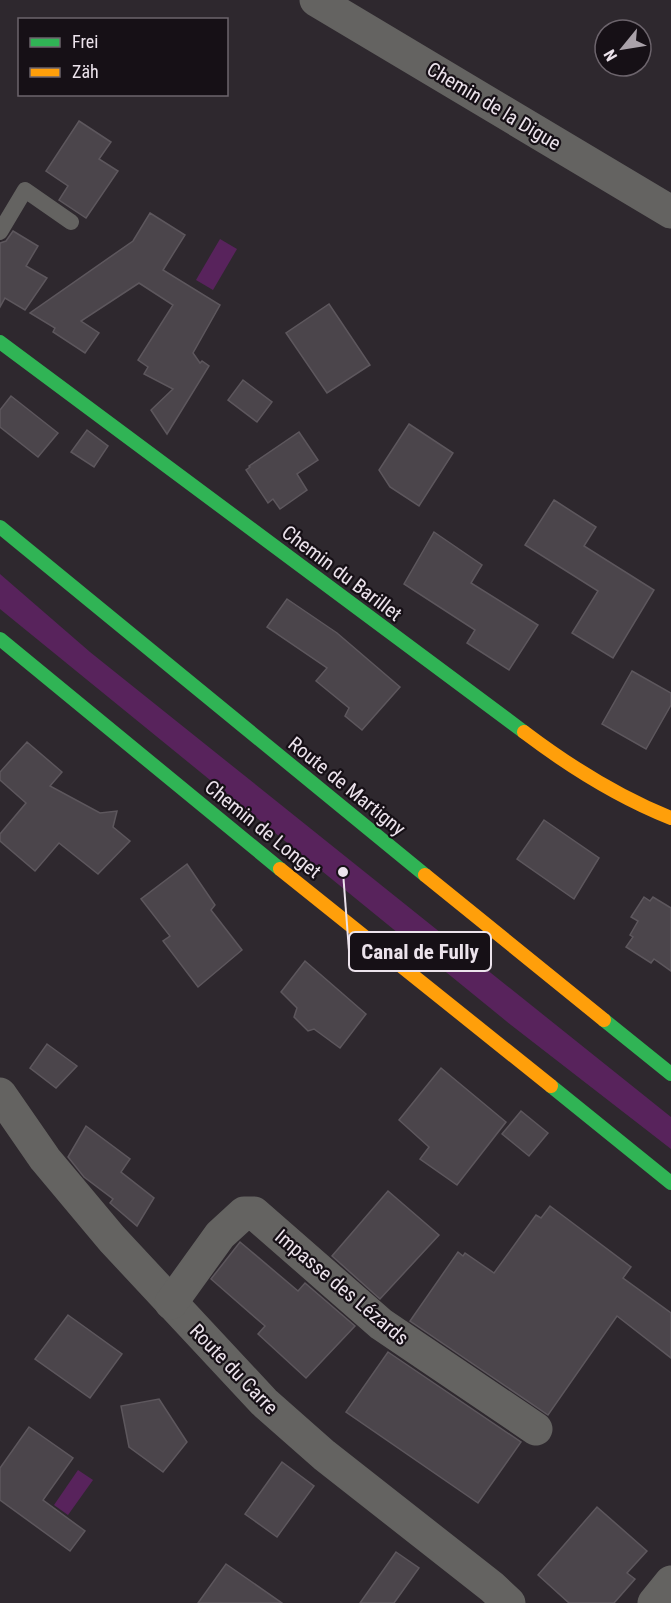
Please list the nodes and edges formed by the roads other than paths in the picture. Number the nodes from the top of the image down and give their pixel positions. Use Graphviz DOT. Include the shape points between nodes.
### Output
graph roads {
  1 [pos="316,0"];
  2 [pos="671,212"];
  3 [pos="71,222"];
  4 [pos="0,232"];
  5 [pos="0,342"];
  6 [pos="0,526"];
  7 [pos="0,639"];
  8 [pos="671,818"];
  9 [pos="671,1074"];
  10 [pos="0,1094"];
  11 [pos="671,1183"];
  12 [pos="171,1303"];
  13 [pos="536,1429"];
  14 [pos="671,1582"];
  15 [pos="509,1603"];
  16 [pos="654,1603"];
  1 -- 2 [label="street, Chemin de la Digue"];
  3 -- 4 [label="lane" via="25,190"];
  5 -- 8 [label="street, Chemin du Barillet" via="556,756 639,805"];
  6 -- 9 [label="street, Route de Martigny"];
  7 -- 11 [label="street, Chemin de Longet"];
  10 -- 12 [label="street, Route du Carre" via="45,1160"];
  12 -- 13 [label="street, Impasse des Lézards" via="220,1235 244,1213 254,1213 381,1324"];
  12 -- 15 [label="street, Route du Carre" via="264,1402 306,1440"];
  14 -- 16 [label="street"];
}
